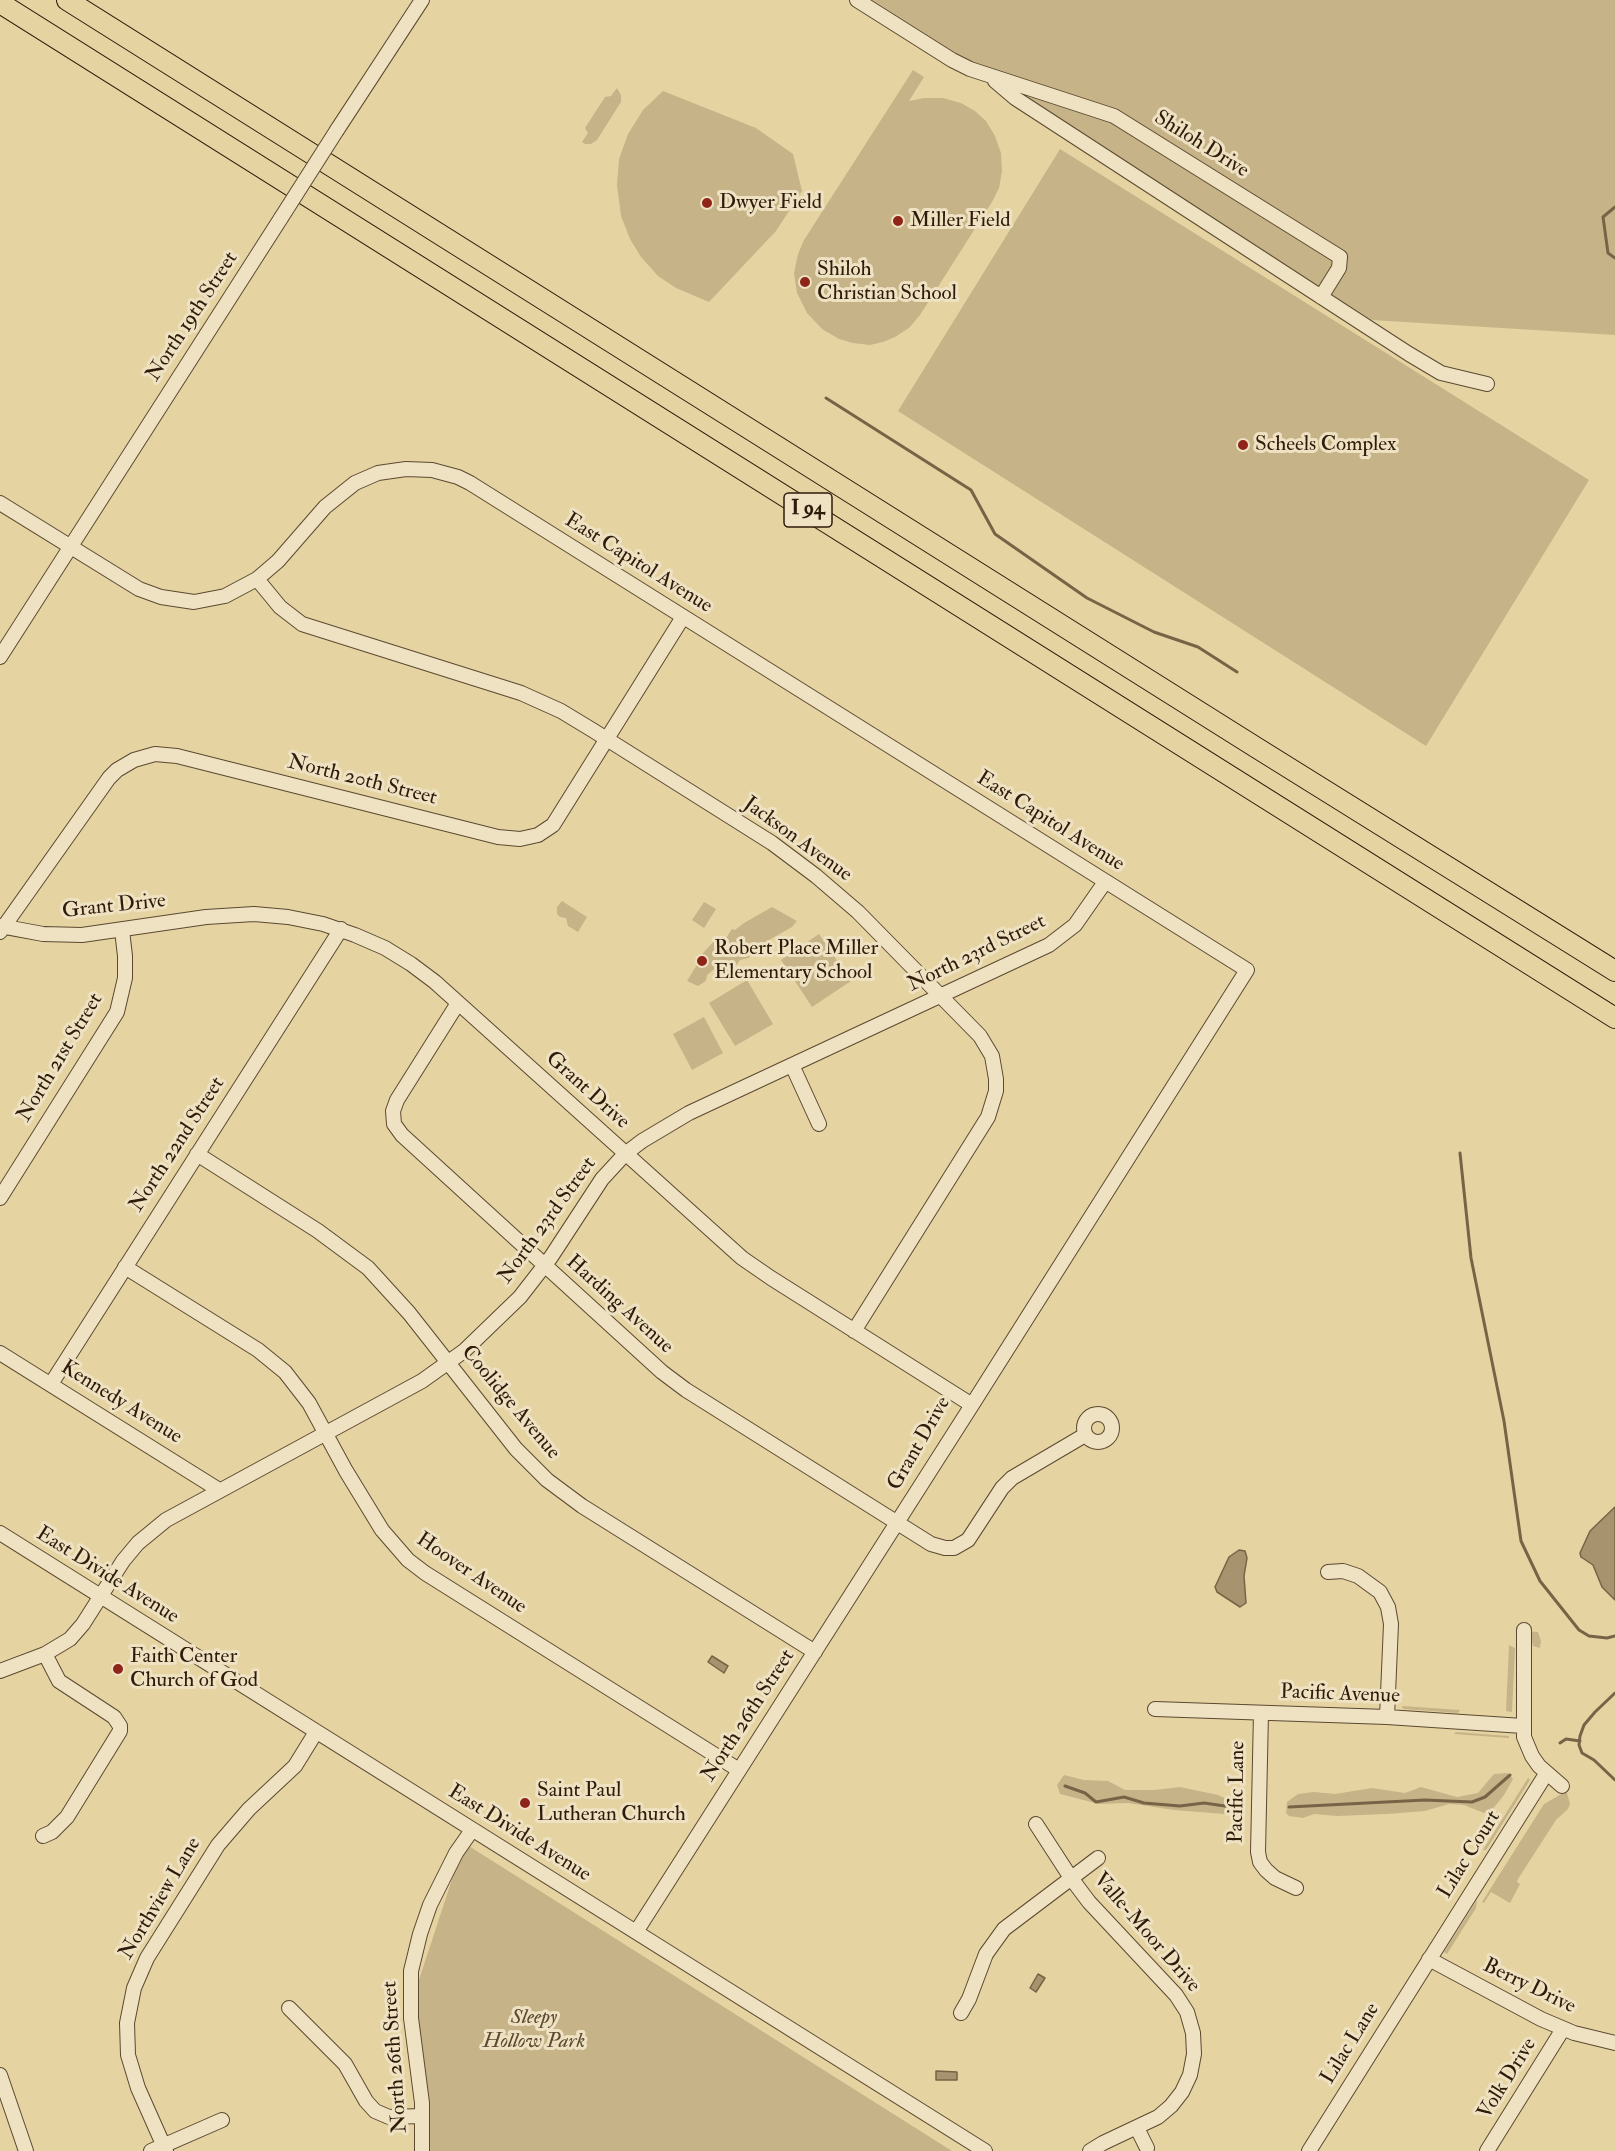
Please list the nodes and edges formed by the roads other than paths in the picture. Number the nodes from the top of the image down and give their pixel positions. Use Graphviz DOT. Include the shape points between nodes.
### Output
graph roads {
  1 [pos="67,0"];
  2 [pos="422,0"];
  3 [pos="857,0"];
  4 [pos="0,3"];
  5 [pos="988,76"];
  6 [pos="1322,297"];
  7 [pos="1487,384"];
  8 [pos="0,503"];
  9 [pos="71,547"];
  10 [pos="257,579"];
  11 [pos="683,617"];
  12 [pos="0,657"];
  13 [pos="606,739"];
  14 [pos="1106,882"];
  15 [pos="1,928"];
  16 [pos="341,929"];
  17 [pos="122,930"];
  18 [pos="1615,971"];
  19 [pos="941,996"];
  20 [pos="458,1003"];
  21 [pos="1615,1018"];
  22 [pos="792,1065"];
  23 [pos="819,1124"];
  24 [pos="625,1154"];
  25 [pos="197,1155"];
  26 [pos="0,1197"];
  27 [pos="545,1266"];
  28 [pos="125,1268"];
  29 [pos="854,1331"];
  30 [pos="0,1353"];
  31 [pos="448,1363"];
  32 [pos="51,1384"];
  33 [pos="972,1405"];
  34 [pos="326,1433"];
  35 [pos="1085,1435"];
  36 [pos="219,1490"];
  37 [pos="897,1523"];
  38 [pos="0,1533"];
  39 [pos="1328,1572"];
  40 [pos="100,1596"];
  41 [pos="1524,1630"];
  42 [pos="815,1652"];
  43 [pos="45,1654"];
  44 [pos="0,1671"];
  45 [pos="1155,1709"];
  46 [pos="1261,1713"];
  47 [pos="1387,1717"];
  48 [pos="1523,1726"];
  49 [pos="316,1732"];
  50 [pos="739,1770"];
  51 [pos="1546,1774"];
  52 [pos="1562,1786"];
  53 [pos="1036,1824"];
  54 [pos="472,1830"];
  55 [pos="43,1836"];
  56 [pos="1098,1858"];
  57 [pos="1071,1878"];
  58 [pos="1296,1888"];
  59 [pos="636,1932"];
  60 [pos="1429,1959"];
  61 [pos="289,2008"];
  62 [pos="961,2013"];
  63 [pos="1563,2029"];
  64 [pos="1615,2043"];
  65 [pos="0,2075"];
  66 [pos="422,2116"];
  67 [pos="222,2120"];
  68 [pos="1137,2128"];
  69 [pos="1147,2148"];
  70 [pos="160,2149"];
  71 [pos="26,2151"];
  72 [pos="422,2151"];
  73 [pos="985,2151"];
  74 [pos="1090,2151"];
  75 [pos="1309,2151"];
  76 [pos="1487,2151"];
  1 -- 18 [label="highway, I 94"];
  2 -- 9 [label="street, North 19th Street, bridge"];
  3 -- 5 [label="street, Shiloh Drive" via="952,60"];
  4 -- 21 [label="highway, I 94"];
  5 -- 6 [label="street, Shiloh Drive" via="1015,98"];
  5 -- 6 [label="street, Shiloh Drive" via="1114,116 1340,257 1339,268"];
  6 -- 7 [label="street, Shiloh Drive" via="1441,373"];
  8 -- 9 [label="street, East Capitol Avenue"];
  9 -- 10 [label="street, East Capitol Avenue" via="133,586 172,600 215,599"];
  9 -- 12 [label="street, North 19th Street"];
  10 -- 11 [label="street, East Capitol Avenue" via="345,488 378,473 420,469 446,473 470,483"];
  10 -- 13 [label="street, Jackson Avenue" via="280,607 302,624 521,693 567,714"];
  11 -- 13 [label="street, North 20th Street"];
  11 -- 14 [label="street, East Capitol Avenue"];
  13 -- 15 [label="street, North 20th Street" via="553,825 538,836 520,839 498,837 177,756 144,757 109,778"];
  13 -- 19 [label="street, Jackson Avenue" via="801,864 858,912"];
  14 -- 19 [label="street, North 23rd Street" via="1082,917 1058,939"];
  14 -- 33 [label="street, East Capitol Avenue" via="1247,970"];
  15 -- 17 [label="street, Grant Drive" via="56,935"];
  16 -- 17 [label="street, Grant Drive" via="288,918 238,914"];
  16 -- 20 [label="street, Grant Drive" via="405,960"];
  16 -- 25 [label="street, North 22nd Street"];
  17 -- 26 [label="street, North 21st Street" via="125,978 117,1012"];
  19 -- 22 [label="street, North 23rd Street"];
  19 -- 29 [label="street, Jackson Avenue" via="980,1036 992,1056 996,1079 993,1105"];
  20 -- 24 [label="street, Grant Drive"];
  20 -- 27 [label="street, Harding Avenue" via="398,1100 393,1111 394,1124"];
  22 -- 23 [label="street"];
  22 -- 24 [label="street, North 23rd Street" via="671,1122"];
  24 -- 27 [label="street, North 23rd Street" via="595,1189"];
  24 -- 29 [label="street, Grant Drive" via="742,1258"];
  25 -- 28 [label="street, North 22nd Street"];
  25 -- 31 [label="street, Coolidge Avenue" via="352,1255 396,1298"];
  27 -- 31 [label="street, North 23rd Street" via="507,1312"];
  27 -- 37 [label="street, Harding Avenue" via="686,1390"];
  28 -- 32 [label="street, North 22nd Street"];
  28 -- 34 [label="street, Hoover Avenue" via="276,1364 301,1391"];
  29 -- 33 [label="street, Grant Drive"];
  30 -- 32 [label="street, Kennedy Avenue"];
  31 -- 34 [label="street, North 23rd Street"];
  31 -- 42 [label="street, Coolidge Avenue" via="516,1449 564,1493"];
  32 -- 36 [label="street, Kennedy Avenue"];
  33 -- 37 [label="street, Grant Drive"];
  34 -- 36 [label="street, North 23rd Street"];
  34 -- 50 [label="street, Hoover Avenue" via="382,1530 408,1560"];
  35 -- 37 [label="street, Harding Avenue" via="1012,1478 974,1533 961,1545 938,1547"];
  36 -- 40 [label="street, North 23rd Street" via="173,1515 147,1535 123,1561"];
  37 -- 42 [label="street, North 26th Street"];
  38 -- 40 [label="street, East Divide Avenue"];
  39 -- 47 [label="street" via="1358,1576 1380,1592 1388,1607 1391,1624"];
  40 -- 43 [label="street, North 23rd Street" via="77,1632"];
  40 -- 49 [label="street, East Divide Avenue"];
  41 -- 48 [label="street"];
  42 -- 50 [label="street, North 26th Street"];
  43 -- 44 [label="street, North 23rd Street"];
  43 -- 55 [label="street" via="59,1681 114,1717 120,1731 67,1817"];
  45 -- 46 [label="street, Pacific Avenue"];
  46 -- 47 [label="street, Pacific Avenue"];
  46 -- 58 [label="street, Pacific Lane" via="1260,1862 1275,1878"];
  47 -- 48 [label="street, Pacific Avenue"];
  48 -- 51 [label="street" via="1527,1747"];
  49 -- 54 [label="street, East Divide Avenue"];
  49 -- 70 [label="street, Northview Lane" via="295,1766 218,1845 147,1958 134,1988 127,2023 128,2055"];
  50 -- 59 [label="street, North 26th Street"];
  51 -- 52 [label="street"];
  51 -- 60 [label="street, Lilac Court"];
  53 -- 57 [label="street, Valle-Moor Drive"];
  54 -- 59 [label="street, East Divide Avenue"];
  54 -- 66 [label="street, North 26th Street" via="430,1905 411,1971 411,2018"];
  56 -- 57 [label="street"];
  57 -- 62 [label="street" via="1013,1920 997,1937"];
  57 -- 68 [label="street, Valle-Moor Drive" via="1099,1914 1176,1995 1191,2023 1194,2054 1186,2084 1165,2112"];
  59 -- 73 [label="street, East Divide Avenue"];
  60 -- 63 [label="street, Berry Drive"];
  60 -- 75 [label="street, Lilac Lane"];
  61 -- 66 [label="street" via="345,2064 375,2111 389,2117"];
  63 -- 64 [label="street, Berry Drive"];
  63 -- 76 [label="street, Volk Drive"];
  65 -- 71 [label="street"];
  66 -- 72 [label="street, North 26th Street"];
  67 -- 70 [label="street"];
  68 -- 69 [label="street"];
  68 -- 74 [label="street, Valle-Moor Drive"];
}
